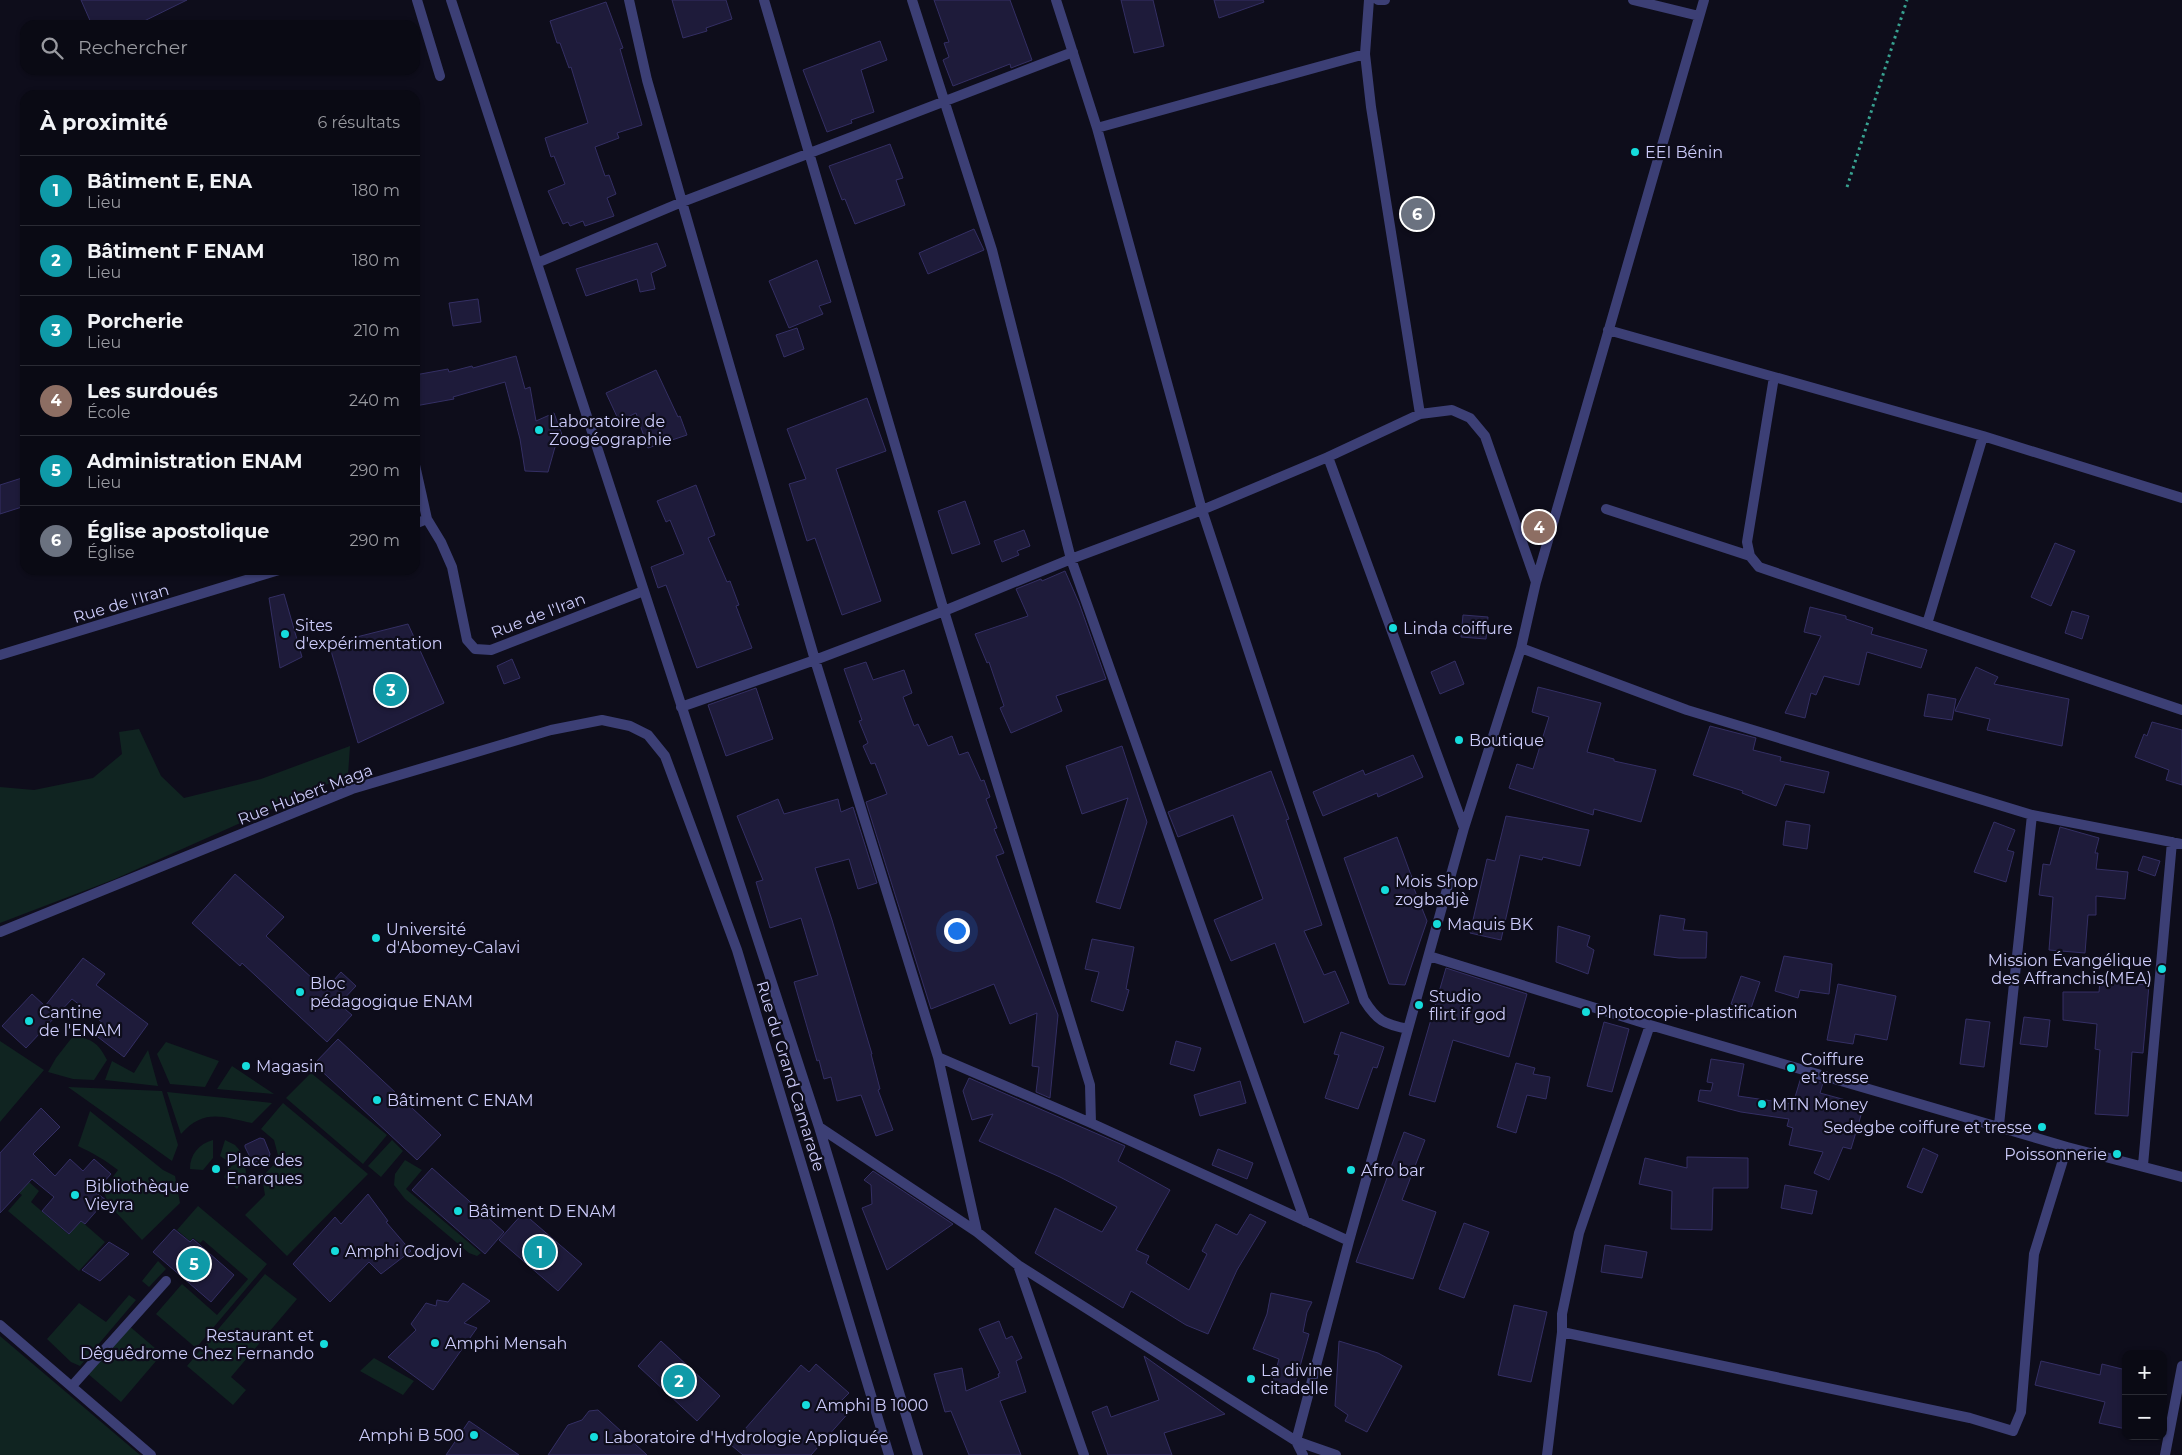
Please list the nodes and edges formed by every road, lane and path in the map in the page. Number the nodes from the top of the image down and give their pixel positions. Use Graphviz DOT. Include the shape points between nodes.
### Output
graph roads {
  1 [pos="417,0"];
  2 [pos="451,0"];
  3 [pos="629,0"];
  4 [pos="764,0"];
  5 [pos="912,0"];
  6 [pos="1056,0"];
  7 [pos="1369,0"];
  8 [pos="1378,0"];
  9 [pos="1385,0"];
  10 [pos="1633,0"];
  11 [pos="1704,0"];
  12 [pos="1906,0"];
  13 [pos="1699,16"];
  14 [pos="1073,52"];
  15 [pos="1365,54"];
  16 [pos="440,76"];
  17 [pos="944,102"];
  18 [pos="1097,128"];
  19 [pos="809,153"];
  20 [pos="1848,187"];
  21 [pos="682,202"];
  22 [pos="537,263"];
  23 [pos="1608,330"];
  24 [pos="1774,377"];
  25 [pos="1420,414"];
  26 [pos="1984,436"];
  27 [pos="1328,457"];
  28 [pos="420,488"];
  29 [pos="2182,498"];
  30 [pos="1606,509"];
  31 [pos="1202,510"];
  32 [pos="427,520"];
  33 [pos="420,522"];
  34 [pos="1750,556"];
  35 [pos="1071,559"];
  36 [pos="253,575"];
  37 [pos="1536,582"];
  38 [pos="641,592"];
  39 [pos="944,611"];
  40 [pos="1927,624"];
  41 [pos="0,643"];
  42 [pos="1520,648"];
  43 [pos="2,654"];
  44 [pos="815,660"];
  45 [pos="681,707"];
  46 [pos="2182,710"];
  47 [pos="630,726"];
  48 [pos="2032,815"];
  49 [pos="1464,828"];
  50 [pos="2177,843"];
  51 [pos="0,932"];
  52 [pos="1430,956"];
  53 [pos="1650,1025"];
  54 [pos="1408,1029"];
  55 [pos="938,1057"];
  56 [pos="1091,1123"];
  57 [pos="1999,1125"];
  58 [pos="819,1127"];
  59 [pos="2067,1147"];
  60 [pos="2143,1165"];
  61 [pos="2182,1176"];
  62 [pos="1305,1221"];
  63 [pos="978,1232"];
  64 [pos="1349,1241"];
  65 [pos="1018,1265"];
  66 [pos="166,1281"];
  67 [pos="0,1325"];
  68 [pos="1562,1332"];
  69 [pos="2182,1366"];
  70 [pos="72,1386"];
  71 [pos="1296,1441"];
  72 [pos="151,1455"];
  73 [pos="888,1455"];
  74 [pos="918,1455"];
  75 [pos="1084,1455"];
  76 [pos="1303,1455"];
  77 [pos="1336,1455"];
  78 [pos="1547,1455"];
  79 [pos="2165,1455"];
  1 -- 16 [label="street"];
  2 -- 22 [label="street"];
  3 -- 21 [label="street" via="647,80"];
  4 -- 19 [label="street"];
  5 -- 17 [label="street"];
  6 -- 14 [label="street"];
  7 -- 15 [label="street"];
  8 -- 9 [label="street"];
  10 -- 13 [label="street"];
  11 -- 13 [label="street"];
  12 -- 20 [label="path"];
  13 -- 23 [label="street"];
  14 -- 17 [label="street"];
  14 -- 18 [label="street"];
  15 -- 18 [label="street"];
  15 -- 25 [label="street"];
  17 -- 19 [label="street"];
  17 -- 35 [label="street" via="992,250"];
  18 -- 31 [label="street"];
  19 -- 21 [label="street"];
  19 -- 39 [label="street"];
  21 -- 22 [label="street"];
  21 -- 44 [label="street"];
  22 -- 45 [label="street"];
  23 -- 24 [label="street"];
  23 -- 37 [label="street"];
  24 -- 26 [label="street"];
  24 -- 34 [label="street" via="1747,542"];
  25 -- 27 [label="street"];
  25 -- 37 [label="street" via="1452,410 1470,418 1484,436"];
  26 -- 29 [label="street"];
  26 -- 40 [label="street"];
  27 -- 31 [label="street"];
  27 -- 49 [label="street"];
  28 -- 32 [label="street"];
  30 -- 34 [label="street"];
  31 -- 35 [label="street"];
  31 -- 54 [label="street" via="1364,1000 1374,1016 1387,1025"];
  32 -- 33 [label="street"];
  32 -- 38 [label="street, Rue de l'Iran" via="452,567 466,640 475,649 491,650"];
  34 -- 40 [label="street" via="1759,567"];
  35 -- 39 [label="street"];
  35 -- 62 [label="street"];
  36 -- 43 [label="street, Rue de l'Iran"];
  37 -- 42 [label="street"];
  39 -- 44 [label="street"];
  39 -- 56 [label="street" via="1090,1085"];
  40 -- 46 [label="street"];
  41 -- 43 [label="street"];
  42 -- 48 [label="street" via="1687,710"];
  42 -- 49 [label="street"];
  44 -- 45 [label="street"];
  44 -- 55 [label="street"];
  45 -- 58 [label="street"];
  47 -- 51 [label="street, Rue Hubert Maga" via="602,720 551,730 352,789"];
  47 -- 73 [label="street, Rue du Grand Camarade" via="648,735 665,756 737,950"];
  48 -- 50 [label="street"];
  48 -- 57 [label="street"];
  49 -- 52 [label="street"];
  50 -- 60 [label="street"];
  52 -- 53 [label="street"];
  52 -- 54 [label="street"];
  53 -- 57 [label="street"];
  53 -- 68 [label="street" via="1579,1233 1562,1314"];
  54 -- 64 [label="street"];
  55 -- 56 [label="street"];
  55 -- 63 [label="street"];
  56 -- 62 [label="street"];
  57 -- 59 [label="street"];
  58 -- 63 [label="street"];
  58 -- 74 [label="street"];
  59 -- 60 [label="street"];
  59 -- 68 [label="street" via="2034,1254 2021,1412 2013,1431 1970,1418"];
  60 -- 61 [label="street"];
  62 -- 64 [label="street"];
  63 -- 65 [label="street"];
  64 -- 71 [label="street"];
  65 -- 71 [label="street"];
  65 -- 75 [label="street"];
  66 -- 70 [label="street"];
  67 -- 70 [label="street"];
  68 -- 78 [label="street"];
  69 -- 79 [label="street"];
  70 -- 72 [label="street"];
  71 -- 76 [label="street"];
  71 -- 77 [label="street"];
}
